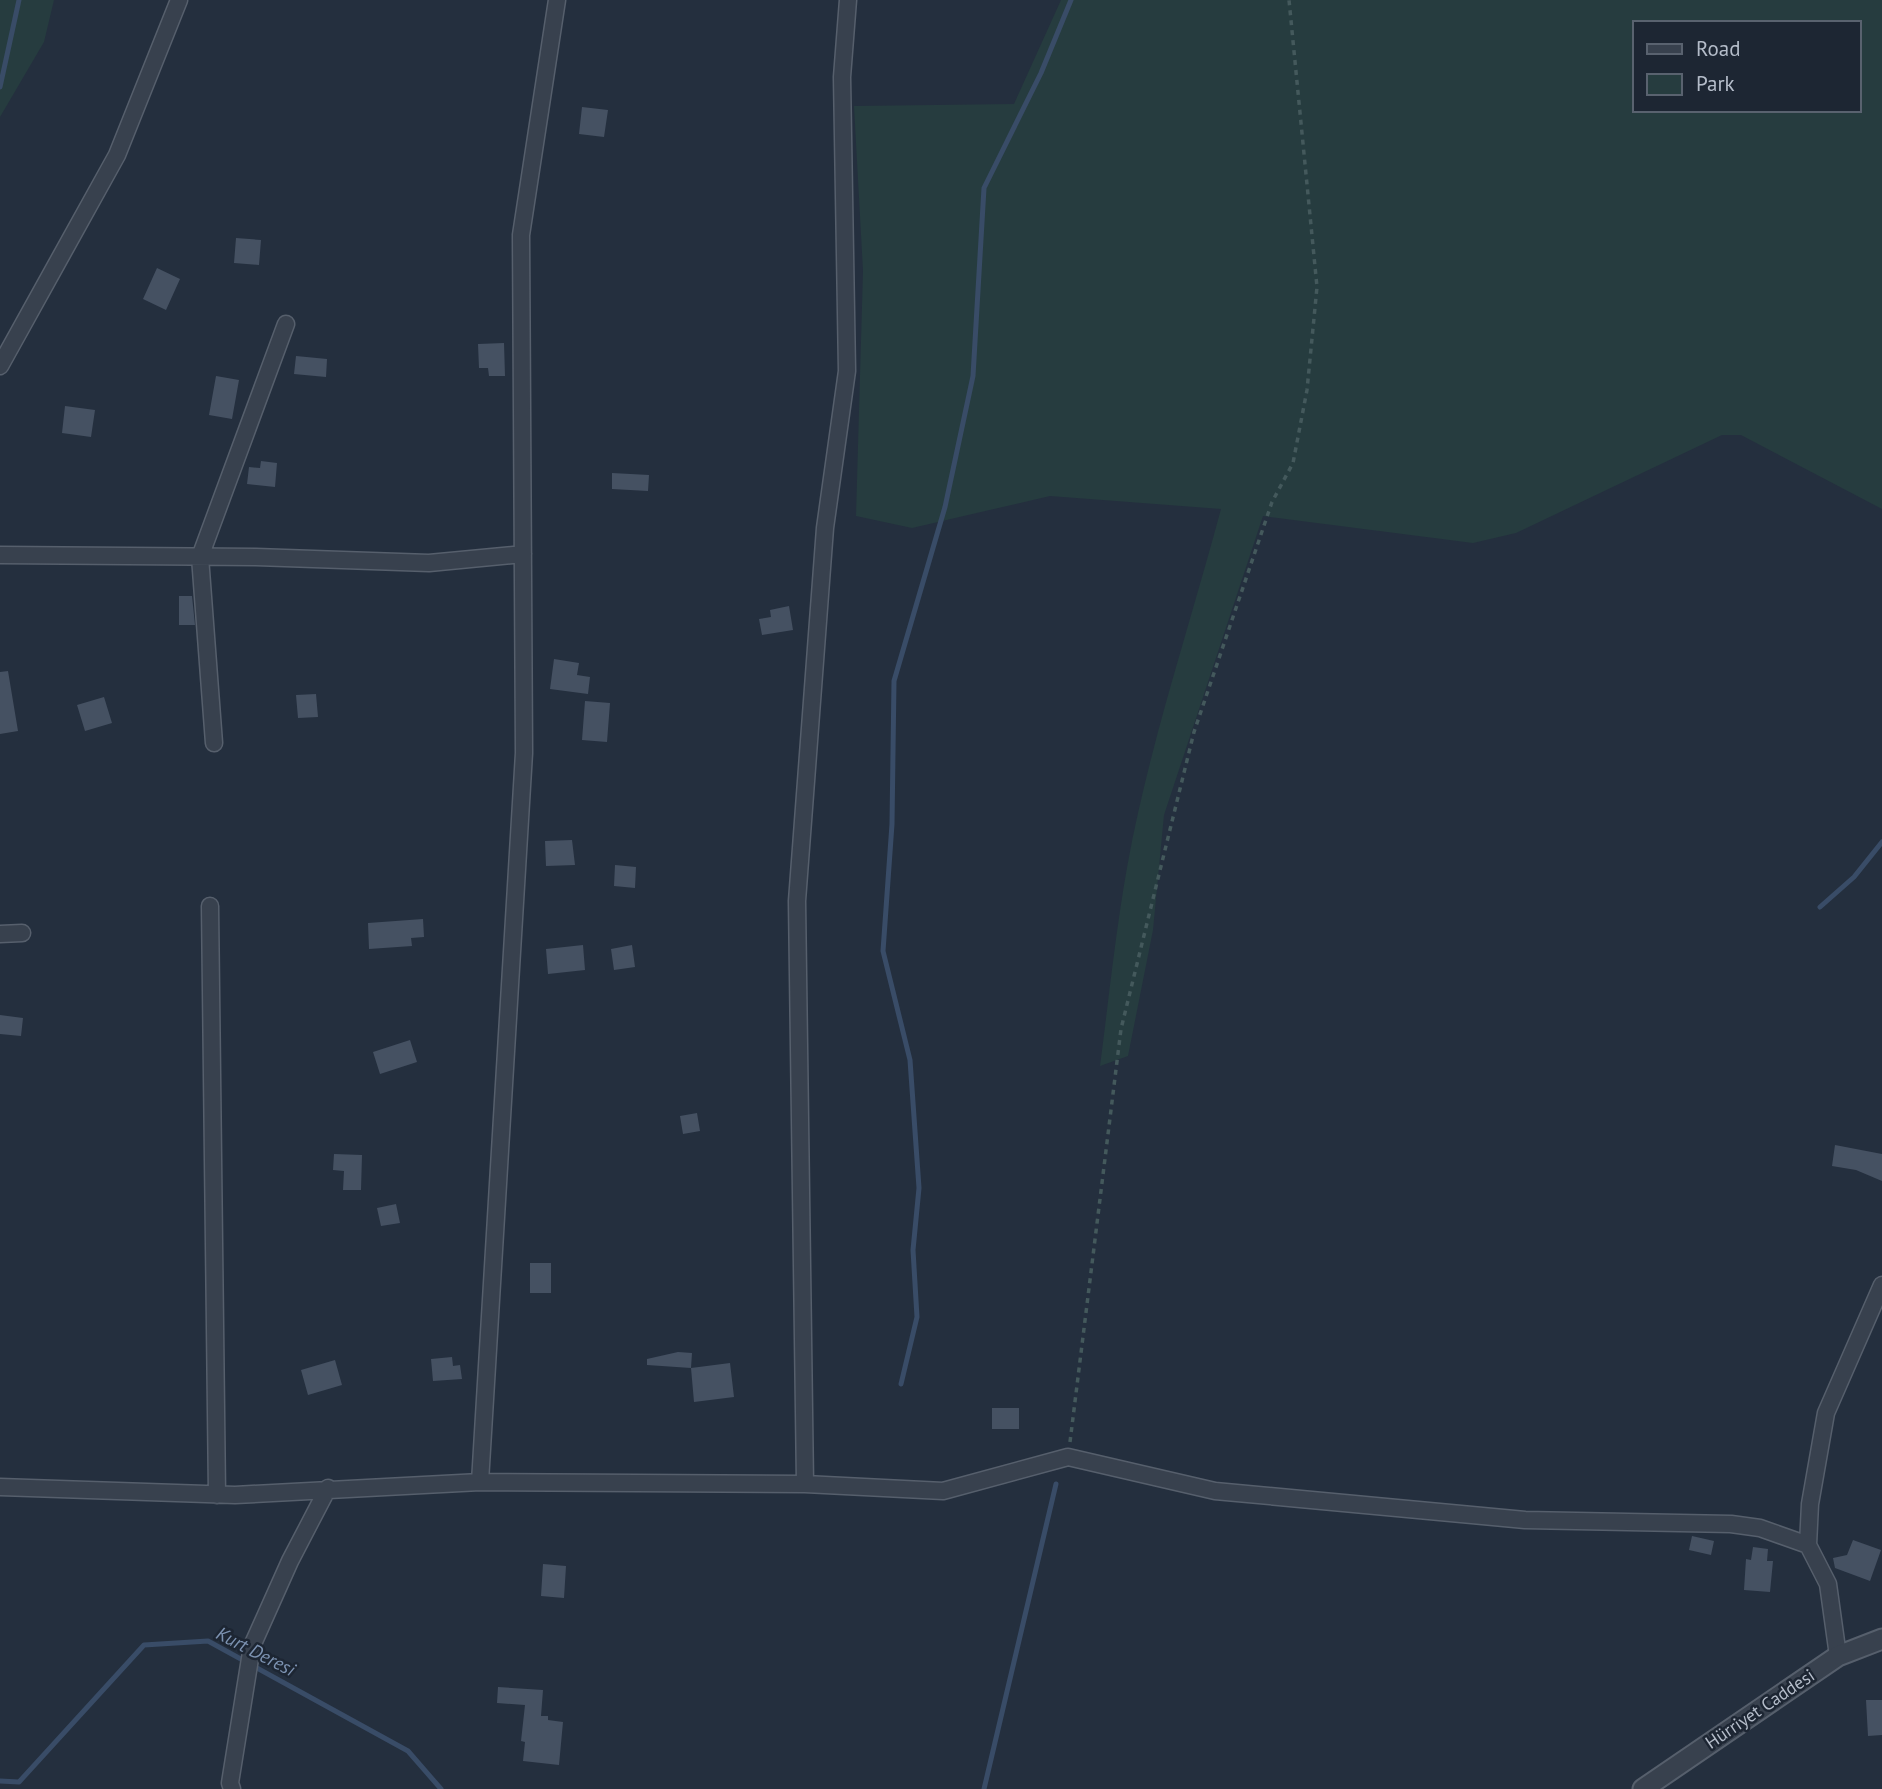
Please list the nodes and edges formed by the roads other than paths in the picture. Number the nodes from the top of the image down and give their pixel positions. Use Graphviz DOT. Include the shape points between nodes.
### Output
graph roads {
  1 [pos="179,0"];
  2 [pos="557,0"];
  3 [pos="848,0"];
  4 [pos="286,324"];
  5 [pos="0,366"];
  6 [pos="523,554"];
  7 [pos="0,555"];
  8 [pos="200,557"];
  9 [pos="214,743"];
  10 [pos="210,906"];
  11 [pos="22,933"];
  12 [pos="0,934"];
  13 [pos="1882,1285"];
  14 [pos="480,1482"];
  15 [pos="805,1484"];
  16 [pos="0,1487"];
  17 [pos="328,1488"];
  18 [pos="217,1495"];
  19 [pos="1808,1545"];
  20 [pos="1882,1639"];
  21 [pos="1838,1656"];
  22 [pos="228,1787"];
  23 [pos="1643,1789"];
  1 -- 5 [label="street" via="117,155"];
  2 -- 6 [label="street" via="521,235"];
  3 -- 15 [label="street" via="842,77 847,371 825,528 797,901"];
  4 -- 8 [label="street"];
  6 -- 8 [label="street" via="429,563"];
  6 -- 14 [label="street" via="524,752"];
  7 -- 8 [label="street"];
  8 -- 9 [label="street"];
  10 -- 18 [label="street"];
  11 -- 12 [label="street"];
  13 -- 19 [label="street" via="1826,1413 1814,1468"];
  14 -- 15 [label="street"];
  14 -- 17 [label="street"];
  15 -- 19 [label="street" via="943,1491 1068,1457 1215,1491 1525,1520 1731,1524 1760,1528"];
  16 -- 18 [label="street"];
  17 -- 18 [label="street"];
  17 -- 22 [label="street" via="289,1561 252,1646"];
  19 -- 21 [label="street" via="1828,1584"];
  20 -- 21 [label="street, Hürriyet Caddesi"];
  21 -- 23 [label="street, Hürriyet Caddesi"];
}
